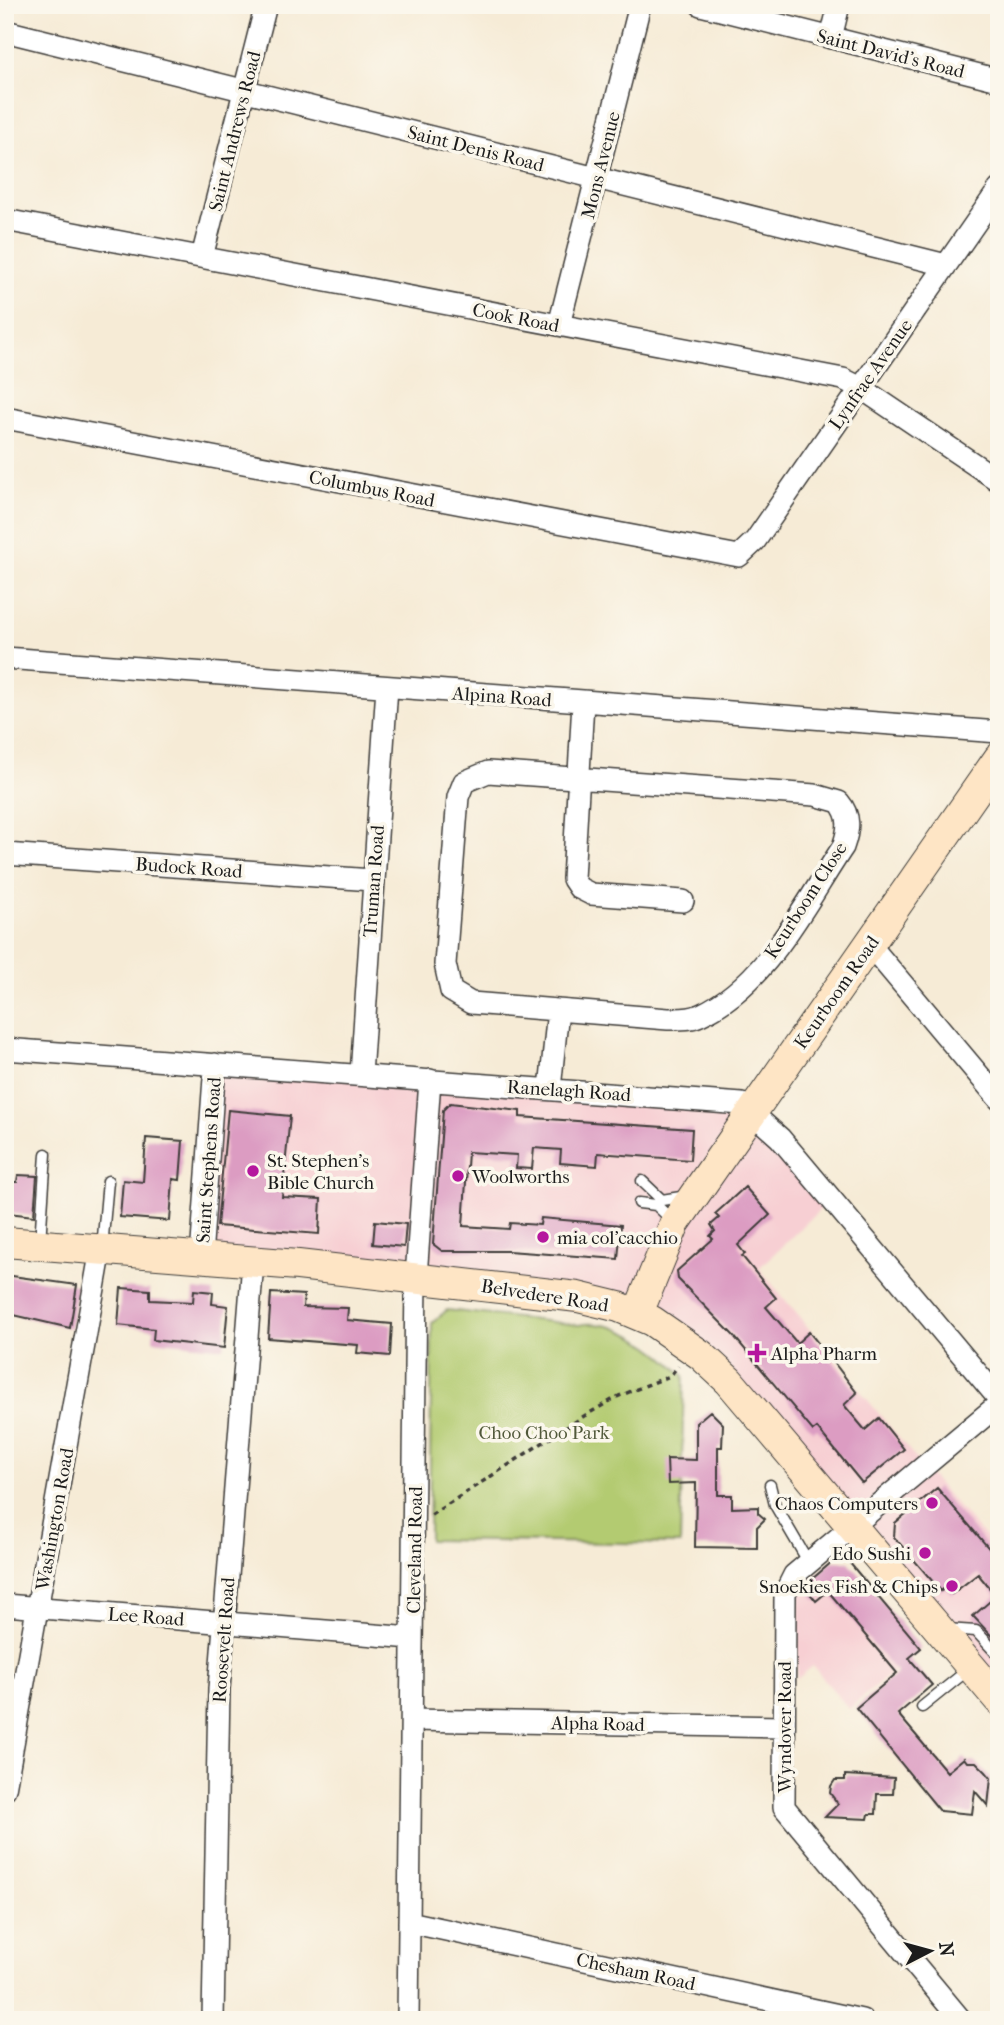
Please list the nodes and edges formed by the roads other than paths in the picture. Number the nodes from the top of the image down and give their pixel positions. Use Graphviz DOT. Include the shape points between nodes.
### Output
graph roads {
  1 [pos="266,5"];
  2 [pos="640,5"];
  3 [pos="701,5"];
  4 [pos="839,5"];
  5 [pos="5,31"];
  6 [pos="831,38"];
  7 [pos="999,80"];
  8 [pos="245,91"];
  9 [pos="597,178"];
  10 [pos="999,189"];
  11 [pos="5,220"];
  12 [pos="202,257"];
  13 [pos="946,265"];
  14 [pos="559,325"];
  15 [pos="861,388"];
  16 [pos="5,418"];
  17 [pos="996,474"];
  18 [pos="739,556"];
  19 [pos="5,658"];
  20 [pos="387,687"];
  21 [pos="583,702"];
  22 [pos="999,732"];
  23 [pos="999,758"];
  24 [pos="578,777"];
  25 [pos="5,854"];
  26 [pos="372,880"];
  27 [pos="683,901"];
  28 [pos="869,944"];
  29 [pos="563,1011"];
  30 [pos="5,1049"];
  31 [pos="215,1064"];
  32 [pos="361,1075"];
  33 [pos="430,1080"];
  34 [pos="556,1089"];
  35 [pos="999,1099"];
  36 [pos="753,1111"];
  37 [pos="46,1154"];
  38 [pos="108,1181"];
  39 [pos="642,1181"];
  40 [pos="701,1186"];
  41 [pos="639,1203"];
  42 [pos="674,1225"];
  43 [pos="5,1242"];
  44 [pos="40,1245"];
  45 [pos="102,1249"];
  46 [pos="201,1257"];
  47 [pos="253,1262"];
  48 [pos="416,1278"];
  49 [pos="628,1310"];
  50 [pos="999,1401"];
  51 [pos="770,1485"];
  52 [pos="852,1527"];
  53 [pos="809,1563"];
  54 [pos="5,1605"];
  55 [pos="38,1608"];
  56 [pos="224,1623"];
  57 [pos="940,1630"];
  58 [pos="412,1638"];
  59 [pos="999,1656"];
  60 [pos="972,1667"];
  61 [pos="999,1700"];
  62 [pos="922,1707"];
  63 [pos="412,1720"];
  64 [pos="784,1727"];
  65 [pos="5,1789"];
  66 [pos="409,1922"];
  67 [pos="213,2020"];
  68 [pos="408,2020"];
  69 [pos="863,2020"];
  70 [pos="961,2020"];
  1 -- 8 [label="street, Saint Andrews Road"];
  2 -- 9 [label="street, Mons Avenue"];
  3 -- 6 [label="street, Saint David's Road"];
  4 -- 6 [label="street"];
  5 -- 8 [label="street, Saint Denis Road"];
  6 -- 7 [label="street, Saint David's Road"];
  8 -- 9 [label="street, Saint Denis Road"];
  8 -- 12 [label="street, Saint Andrews Road"];
  9 -- 13 [label="street, Saint Denis Road"];
  9 -- 14 [label="street, Mons Avenue"];
  10 -- 13 [label="street, Lynfrae Avenue"];
  11 -- 12 [label="street, Cook Road"];
  12 -- 14 [label="street, Cook Road"];
  13 -- 15 [label="street, Lynfrae Avenue"];
  14 -- 15 [label="street, Cook Road" via="835,378"];
  15 -- 17 [label="street, Cook Road"];
  15 -- 18 [label="street, Lynfrae Avenue" via="755,541"];
  16 -- 18 [label="street, Columbus Road"];
  19 -- 20 [label="street, Alpina Road"];
  20 -- 21 [label="street, Alpina Road"];
  20 -- 26 [label="street, Truman Road"];
  21 -- 22 [label="street, Alpina Road"];
  21 -- 24 [label="street"];
  23 -- 28 [label="main road, Keurboom Road"];
  24 -- 27 [label="street" via="571,873 575,884 591,894"];
  24 -- 29 [label="street, Keurboom Close" via="488,772 464,782 458,797 445,964 451,991 471,1003"];
  24 -- 29 [label="street, Keurboom Close" via="823,796 845,808 848,830 843,847 772,953 723,1002 687,1019"];
  25 -- 26 [label="street, Budock Road"];
  26 -- 32 [label="street, Truman Road"];
  28 -- 35 [label="street"];
  28 -- 36 [label="main road, Keurboom Road"];
  29 -- 34 [label="street"];
  30 -- 31 [label="street, Ranelagh Road"];
  31 -- 32 [label="street, Ranelagh Road"];
  31 -- 46 [label="street, Saint Stephens Road"];
  32 -- 33 [label="street, Ranelagh Road"];
  33 -- 34 [label="street, Ranelagh Road"];
  33 -- 48 [label="street, Cleveland Road"];
  34 -- 36 [label="street, Ranelagh Road" via="742,1104"];
  36 -- 40 [label="main road, Keurboom Road"];
  36 -- 50 [label="street"];
  37 -- 44 [label="lane"];
  38 -- 45 [label="lane"];
  39 -- 40 [label="lane" via="662,1200 680,1198"];
  40 -- 42 [label="main road, Keurboom Road"];
  41 -- 42 [label="lane" via="653,1203"];
  42 -- 49 [label="main road, Keurboom Road"];
  43 -- 44 [label="main road, Belvedere Road"];
  44 -- 45 [label="main road, Belvedere Road"];
  45 -- 46 [label="main road, Belvedere Road"];
  45 -- 55 [label="street, Washington Road"];
  46 -- 47 [label="main road, Belvedere Road"];
  47 -- 48 [label="main road, Belvedere Road"];
  47 -- 56 [label="street, Roosevelt Road"];
  48 -- 49 [label="main road, Belvedere Road" via="565,1295"];
  48 -- 58 [label="street, Cleveland Road"];
  49 -- 52 [label="main road, Belvedere Road" via="683,1341 718,1370"];
  50 -- 52 [label="street, Wyndover Road"];
  51 -- 53 [label="lane" via="775,1505"];
  52 -- 53 [label="street, Wyndover Road"];
  52 -- 57 [label="main road, Belvedere Road"];
  53 -- 64 [label="street, Wyndover Road" via="789,1580 785,1593"];
  54 -- 55 [label="street, Lee Road"];
  55 -- 56 [label="street, Lee Road"];
  55 -- 65 [label="street, Washington Road"];
  56 -- 58 [label="street, Lee Road"];
  56 -- 67 [label="street, Roosevelt Road"];
  57 -- 59 [label="lane" via="976,1631"];
  57 -- 60 [label="main road, Belvedere Road"];
  58 -- 63 [label="street, Cleveland Road"];
  60 -- 61 [label="main road, Belvedere Road"];
  60 -- 62 [label="lane"];
  63 -- 64 [label="street, Alpha Road"];
  63 -- 66 [label="street, Cleveland Road"];
  64 -- 70 [label="street, Wyndover Road" via="783,1798 788,1814"];
  66 -- 68 [label="street, Cleveland Road"];
  66 -- 69 [label="street, Chesham Road"];
}
